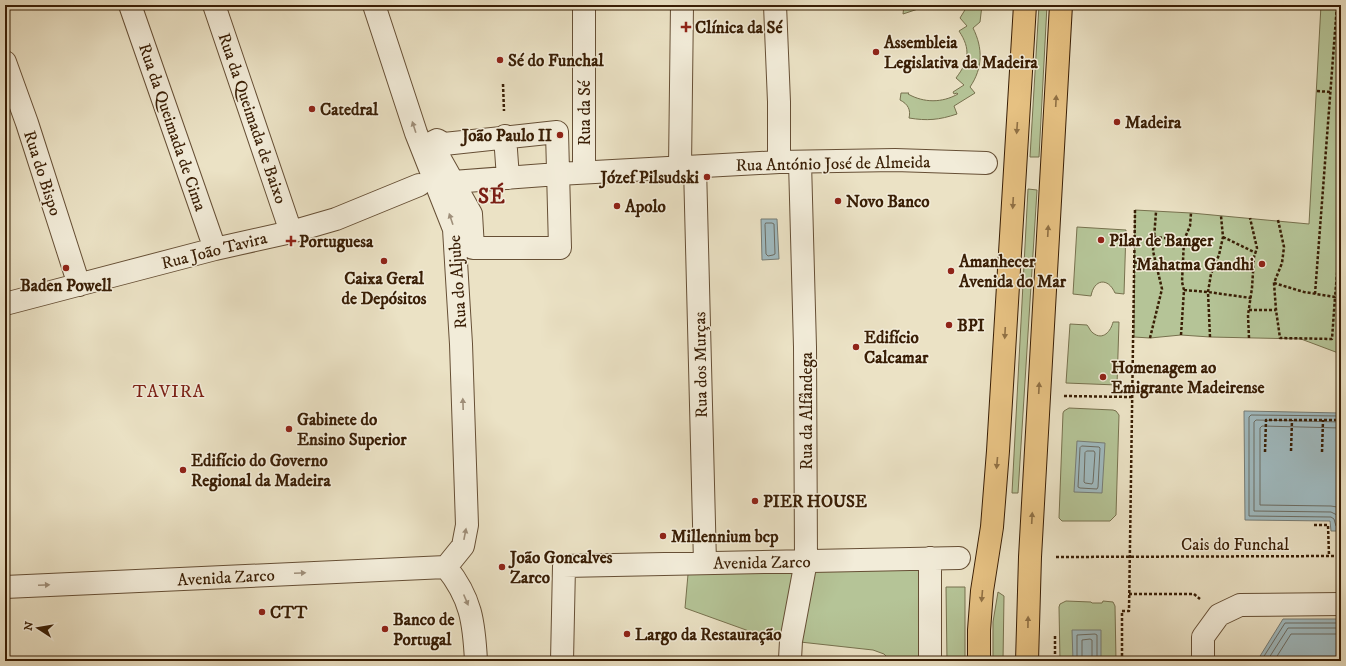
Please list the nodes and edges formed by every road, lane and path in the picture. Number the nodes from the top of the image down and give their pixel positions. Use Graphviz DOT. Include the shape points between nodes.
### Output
graph roads {
  1 [pos="130,5"];
  2 [pos="214,5"];
  3 [pos="374,5"];
  4 [pos="584,5"];
  5 [pos="682,5"];
  6 [pos="775,5"];
  7 [pos="1025,5"];
  8 [pos="1061,5"];
  9 [pos="1337,5"];
  10 [pos="5,62"];
  11 [pos="1317,91"];
  12 [pos="1330,92"];
  13 [pos="505,137"];
  14 [pos="779,162"];
  15 [pos="800,162"];
  16 [pos="986,163"];
  17 [pos="688,167"];
  18 [pos="584,172"];
  19 [pos="558,174"];
  20 [pos="508,178"];
  21 [pos="453,182"];
  22 [pos="419,185"];
  23 [pos="1135,210"];
  24 [pos="1156,212"];
  25 [pos="1191,213"];
  26 [pos="1222,216"];
  27 [pos="1250,218"];
  28 [pos="1278,220"];
  29 [pos="1341,229"];
  30 [pos="291,232"];
  31 [pos="1154,236"];
  32 [pos="1223,237"];
  33 [pos="1184,240"];
  34 [pos="215,249"];
  35 [pos="1256,253"];
  36 [pos="1155,259"];
  37 [pos="1134,263"];
  38 [pos="1274,283"];
  39 [pos="79,285"];
  40 [pos="1184,290"];
  41 [pos="1208,292"];
  42 [pos="1315,294"];
  43 [pos="1335,297"];
  44 [pos="1251,298"];
  45 [pos="5,304"];
  46 [pos="1248,310"];
  47 [pos="1276,310"];
  48 [pos="1181,335"];
  49 [pos="1210,337"];
  50 [pos="1150,338"];
  51 [pos="1249,338"];
  52 [pos="1061,396"];
  53 [pos="1132,397"];
  54 [pos="1292,420"];
  55 [pos="1323,420"];
  56 [pos="1341,420"];
  57 [pos="1292,451"];
  58 [pos="1265,452"];
  59 [pos="1322,452"];
  60 [pos="1314,525"];
  61 [pos="1329,556"];
  62 [pos="1341,556"];
  63 [pos="1050,557"];
  64 [pos="1129,557"];
  65 [pos="930,558"];
  66 [pos="959,558"];
  67 [pos="806,561"];
  68 [pos="705,563"];
  69 [pos="446,567"];
  70 [pos="5,587"];
  71 [pos="1128,594"];
  72 [pos="1194,594"];
  73 [pos="1341,604"];
  74 [pos="1260,656"];
  75 [pos="790,659"];
  76 [pos="476,661"];
  77 [pos="562,661"];
  78 [pos="930,661"];
  79 [pos="979,661"];
  80 [pos="1027,661"];
  81 [pos="1122,661"];
  82 [pos="1203,661"];
  83 [pos="1266,661"];
  1 -- 34 [label="street, Rua da Queimada de Cima"];
  2 -- 30 [label="street, Rua da Queimada de Baixo"];
  69 -- 3 [label="street, Rua do Aljube, one-way" via="463,546 467,525 454,229 416,133"];
  4 -- 18 [label="street, Rua da Sé"];
  5 -- 17 [label="street, Rua dos Murças"];
  6 -- 14 [label="street"];
  7 -- 79 [label="main road, one-way" via="998,451 992,527 982,591"];
  80 -- 8 [label="main road, one-way" via="1030,557"];
  9 -- 12 [label="path"];
  10 -- 39 [label="street, Rua do Bispo"];
  11 -- 12 [label="path"];
  12 -- 42 [label="path"];
  13 -- 19 [label="street" via="557,132"];
  13 -- 20 [label="street"];
  13 -- 21 [label="street" via="444,144 437,140 431,143"];
  14 -- 15 [label="street, Rua António José de Almeida"];
  14 -- 17 [label="street, Rua António José de Almeida"];
  15 -- 16 [label="street, Rua António José de Almeida" via="895,160"];
  15 -- 67 [label="street, Rua da Alfândega" via="805,347"];
  17 -- 18 [label="street, Rua António José de Almeida"];
  17 -- 68 [label="street, Rua dos Murças"];
  18 -- 19 [label="street, Rua António José de Almeida"];
  19 -- 20 [label="street, Rua António José de Almeida"];
  19 -- 21 [label="street" via="560,248 473,248 471,214"];
  20 -- 21 [label="street, Rua António José de Almeida"];
  22 -- 30 [label="street, Rua João Tavira" via="336,219"];
  23 -- 37 [label="path"];
  24 -- 31 [label="path"];
  25 -- 33 [label="path" via="1190,226"];
  26 -- 32 [label="path"];
  27 -- 35 [label="path"];
  28 -- 38 [label="path" via="1284,247 1282,263"];
  29 -- 43 [label="path"];
  30 -- 34 [label="street, Rua João Tavira"];
  31 -- 33 [label="path"];
  31 -- 36 [label="path"];
  32 -- 35 [label="path"];
  32 -- 41 [label="path"];
  33 -- 40 [label="path"];
  34 -- 39 [label="street, Rua João Tavira"];
  35 -- 44 [label="path"];
  36 -- 37 [label="path"];
  36 -- 50 [label="path" via="1162,289"];
  37 -- 53 [label="path"];
  38 -- 42 [label="path"];
  38 -- 47 [label="path"];
  39 -- 45 [label="street, Rua João Tavira"];
  40 -- 41 [label="path"];
  40 -- 48 [label="path"];
  41 -- 44 [label="path"];
  41 -- 49 [label="path"];
  42 -- 43 [label="path"];
  43 -- 47 [label="path" via="1332,338 1280,338"];
  44 -- 46 [label="path"];
  46 -- 47 [label="path"];
  46 -- 51 [label="path"];
  52 -- 53 [label="path"];
  53 -- 64 [label="path"];
  54 -- 55 [label="path"];
  54 -- 57 [label="path"];
  54 -- 58 [label="path" via="1266,420"];
  55 -- 56 [label="path"];
  55 -- 59 [label="path"];
  60 -- 61 [label="path" via="1328,525"];
  61 -- 62 [label="path, Cais do Funchal"];
  61 -- 64 [label="path, Cais do Funchal"];
  63 -- 64 [label="path, Cais do Funchal"];
  64 -- 71 [label="path"];
  65 -- 66 [label="street, Avenida Zarco"];
  65 -- 67 [label="street, Avenida Zarco"];
  65 -- 78 [label="street"];
  67 -- 68 [label="street, Avenida Zarco"];
  67 -- 75 [label="street, Rua da Alfândega"];
  68 -- 77 [label="street, Avenida Zarco" via="564,566"];
  70 -- 69 [label="street, Avenida Zarco, one-way"];
  69 -- 76 [label="street, one-way" via="455,577 470,608 475,630"];
  71 -- 72 [label="path"];
  71 -- 81 [label="path" via="1129,611 1122,611"];
  73 -- 82 [label="street" via="1240,606 1219,615 1203,637"];
  74 -- 83 [label="path"];
}
